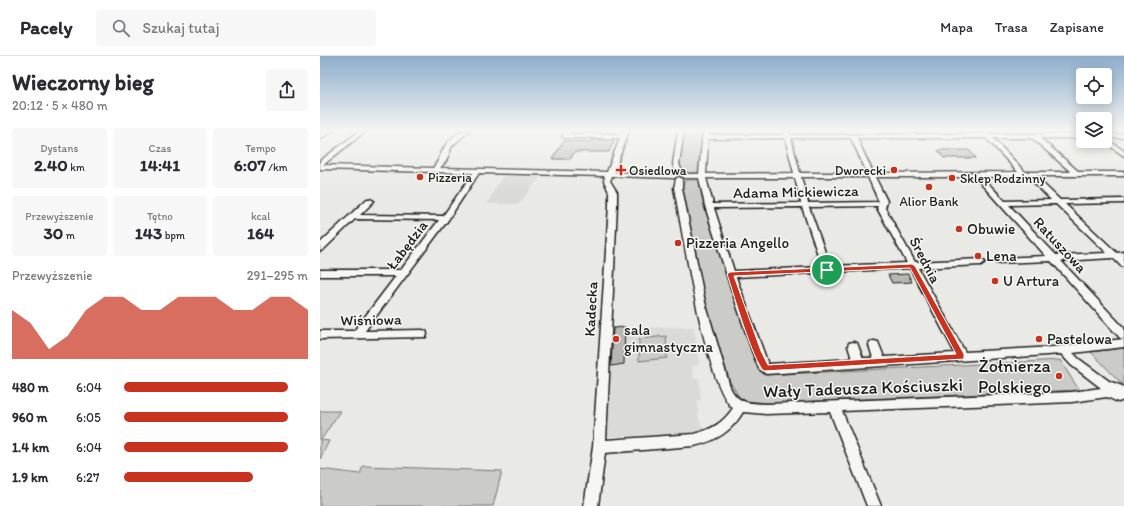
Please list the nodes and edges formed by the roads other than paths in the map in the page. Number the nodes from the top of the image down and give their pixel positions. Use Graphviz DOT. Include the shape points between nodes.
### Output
graph roads {
  1 [pos="337,151"];
  2 [pos="446,151"];
  3 [pos="617,151"];
  4 [pos="678,151"];
  5 [pos="704,151"];
  6 [pos="791,151"];
  7 [pos="859,151"];
  8 [pos="1003,151"];
  9 [pos="1051,151"];
  10 [pos="320,164"];
  11 [pos="320,167"];
  12 [pos="435,170"];
  13 [pos="478,170"];
  14 [pos="608,174"];
  15 [pos="976,174"];
  16 [pos="1025,174"];
  17 [pos="1077,174"];
  18 [pos="1124,174"];
  19 [pos="871,175"];
  20 [pos="679,176"];
  21 [pos="702,176"];
  22 [pos="797,176"];
  23 [pos="370,201"];
  24 [pos="1124,201"];
  25 [pos="1002,203"];
  26 [pos="1058,203"];
  27 [pos="883,204"];
  28 [pos="805,205"];
  29 [pos="709,206"];
  30 [pos="353,217"];
  31 [pos="445,218"];
  32 [pos="320,248"];
  33 [pos="1114,255"];
  34 [pos="1124,255"];
  35 [pos="1053,258"];
  36 [pos="999,261"];
  37 [pos="981,262"];
  38 [pos="1124,264"];
  39 [pos="912,266"];
  40 [pos="827,270"];
  41 [pos="320,273"];
  42 [pos="403,273"];
  43 [pos="730,274"];
  44 [pos="422,334"];
  45 [pos="320,335"];
  46 [pos="356,335"];
  47 [pos="1124,335"];
  48 [pos="1124,343"];
  49 [pos="874,345"];
  50 [pos="853,346"];
  51 [pos="1064,350"];
  52 [pos="962,356"];
  53 [pos="876,362"];
  54 [pos="859,363"];
  55 [pos="1117,393"];
  56 [pos="740,406"];
  57 [pos="834,406"];
  58 [pos="599,447"];
  59 [pos="591,506"];
  60 [pos="874,506"];
  1 -- 10 [label="street"];
  2 -- 12 [label="street" via="444,158"];
  3 -- 14 [label="street"];
  4 -- 20 [label="street" via="676,164"];
  5 -- 21 [label="street"];
  6 -- 22 [label="street"];
  7 -- 19 [label="street, Średnia"];
  8 -- 16 [label="street"];
  9 -- 17 [label="street"];
  11 -- 12 [label="street"];
  12 -- 13 [label="street"];
  13 -- 14 [label="street"];
  13 -- 31 [label="street, Łabędzia"];
  14 -- 20 [label="street"];
  14 -- 58 [label="street, Kadecka" via="607,181 613,192 613,205"];
  15 -- 16 [label="street"];
  15 -- 19 [label="street"];
  15 -- 25 [label="street, Ratuszowa"];
  16 -- 17 [label="street"];
  16 -- 26 [label="street"];
  17 -- 18 [label="street"];
  19 -- 22 [label="street"];
  19 -- 27 [label="street, Średnia"];
  20 -- 21 [label="street"];
  20 -- 56 [label="street" via="678,188 702,310 714,356 728,395"];
  21 -- 22 [label="street"];
  21 -- 29 [label="street"];
  22 -- 28 [label="street"];
  23 -- 30 [label="street"];
  24 -- 26 [label="street"];
  25 -- 26 [label="street"];
  25 -- 35 [label="street, Ratuszowa"];
  26 -- 33 [label="street"];
  27 -- 28 [label="street, Adama Mickiewicza"];
  27 -- 39 [label="street, Średnia" via="881,208"];
  28 -- 29 [label="street, Adama Mickiewicza"];
  28 -- 40 [label="street"];
  29 -- 43 [label="street"];
  30 -- 31 [label="street"];
  30 -- 32 [label="street"];
  31 -- 42 [label="street, Łabędzia"];
  33 -- 34 [label="street"];
  33 -- 35 [label="street"];
  33 -- 38 [label="street"];
  35 -- 36 [label="street"];
  35 -- 47 [label="street, Ratuszowa"];
  37 -- 39 [label="street"];
  39 -- 40 [label="street"];
  39 -- 52 [label="street, Średnia"];
  40 -- 43 [label="street"];
  41 -- 42 [label="street"];
  42 -- 46 [label="street, Łabędzia"];
  43 -- 54 [label="street, Wały Tadeusza Kościuszki" via="757,351 766,369"];
  44 -- 46 [label="street, Wiśniowa"];
  45 -- 46 [label="street, Wiśniowa"];
  48 -- 51 [label="street, Wały Tadeusza Kościuszki"];
  49 -- 53 [label="street, Wały Tadeusza Kościuszki"];
  50 -- 54 [label="street, Wały Tadeusza Kościuszki"];
  51 -- 52 [label="street, Wały Tadeusza Kościuszki"];
  51 -- 55 [label="street" via="1075,362"];
  52 -- 53 [label="street, Wały Tadeusza Kościuszki"];
  53 -- 54 [label="street, Wały Tadeusza Kościuszki"];
  55 -- 57 [label="street, Wały Tadeusza Kościuszki"];
  56 -- 57 [label="street, Wały Tadeusza Kościuszki" via="766,409"];
  56 -- 58 [label="street" via="717,434 708,437"];
  57 -- 60 [label="street"];
  58 -- 59 [label="street, Kadecka"];
}
